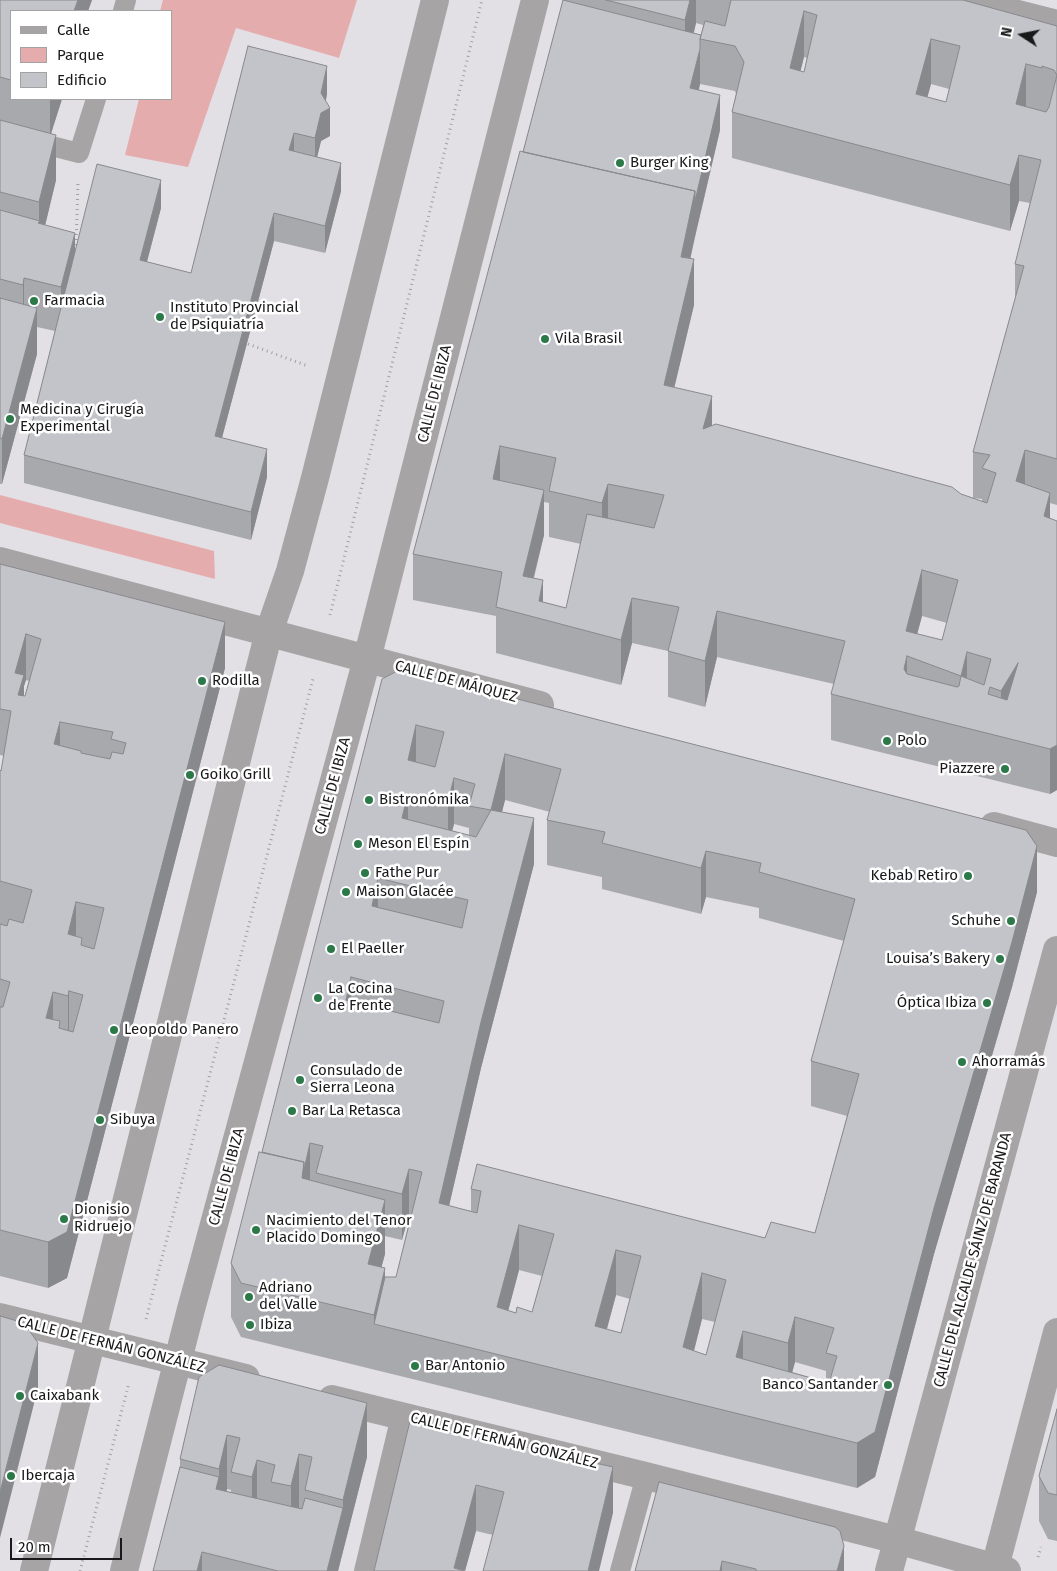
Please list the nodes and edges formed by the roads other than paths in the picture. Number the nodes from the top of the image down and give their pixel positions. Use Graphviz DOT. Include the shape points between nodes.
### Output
graph roads {
  1 [pos="435,0"];
  2 [pos="535,0"];
  3 [pos="963,0"];
  4 [pos="1057,24"];
  5 [pos="96,100"];
  6 [pos="0,133"];
  7 [pos="0,561"];
  8 [pos="269,632"];
  9 [pos="367,659"];
  10 [pos="568,712"];
  11 [pos="970,819"];
  12 [pos="1057,843"];
  13 [pos="1057,950"];
  14 [pos="0,1317"];
  15 [pos="1057,1332"];
  16 [pos="92,1340"];
  17 [pos="178,1361"];
  18 [pos="265,1382"];
  19 [pos="304,1392"];
  20 [pos="401,1416"];
  21 [pos="646,1476"];
  22 [pos="897,1540"];
  23 [pos="999,1570"];
  24 [pos="34,1571"];
  25 [pos="124,1571"];
  26 [pos="364,1571"];
  27 [pos="620,1571"];
  28 [pos="888,1571"];
  1 -- 8 [label="street" via="315,478 290,571"];
  2 -- 9 [label="street, CALLE DE IBIZA"];
  3 -- 4 [label="street"];
  5 -- 6 [label="lane" via="79,153"];
  7 -- 8 [label="street, CALLE DE MÁIQUEZ"];
  8 -- 9 [label="street, CALLE DE MÁIQUEZ"];
  8 -- 16 [label="street"];
  9 -- 10 [label="street, CALLE DE MÁIQUEZ"];
  9 -- 17 [label="street, CALLE DE IBIZA"];
  11 -- 12 [label="street"];
  13 -- 22 [label="street, CALLE DEL ALCALDE SÁINZ DE BARANDA"];
  14 -- 16 [label="street, CALLE DE FERNÁN GONZÁLEZ"];
  15 -- 23 [label="street"];
  16 -- 17 [label="street, CALLE DE FERNÁN GONZÁLEZ"];
  16 -- 24 [label="street"];
  17 -- 18 [label="street, CALLE DE FERNÁN GONZÁLEZ"];
  17 -- 25 [label="street, CALLE DE IBIZA"];
  19 -- 20 [label="street, CALLE DE FERNÁN GONZÁLEZ"];
  20 -- 21 [label="street, CALLE DE FERNÁN GONZÁLEZ"];
  20 -- 26 [label="lane"];
  21 -- 22 [label="street, CALLE DE FERNÁN GONZÁLEZ"];
  21 -- 27 [label="lane"];
  22 -- 23 [label="street, CALLE DE FERNÁN GONZÁLEZ"];
  22 -- 28 [label="street, CALLE DEL ALCALDE SÁINZ DE BARANDA"];
}
